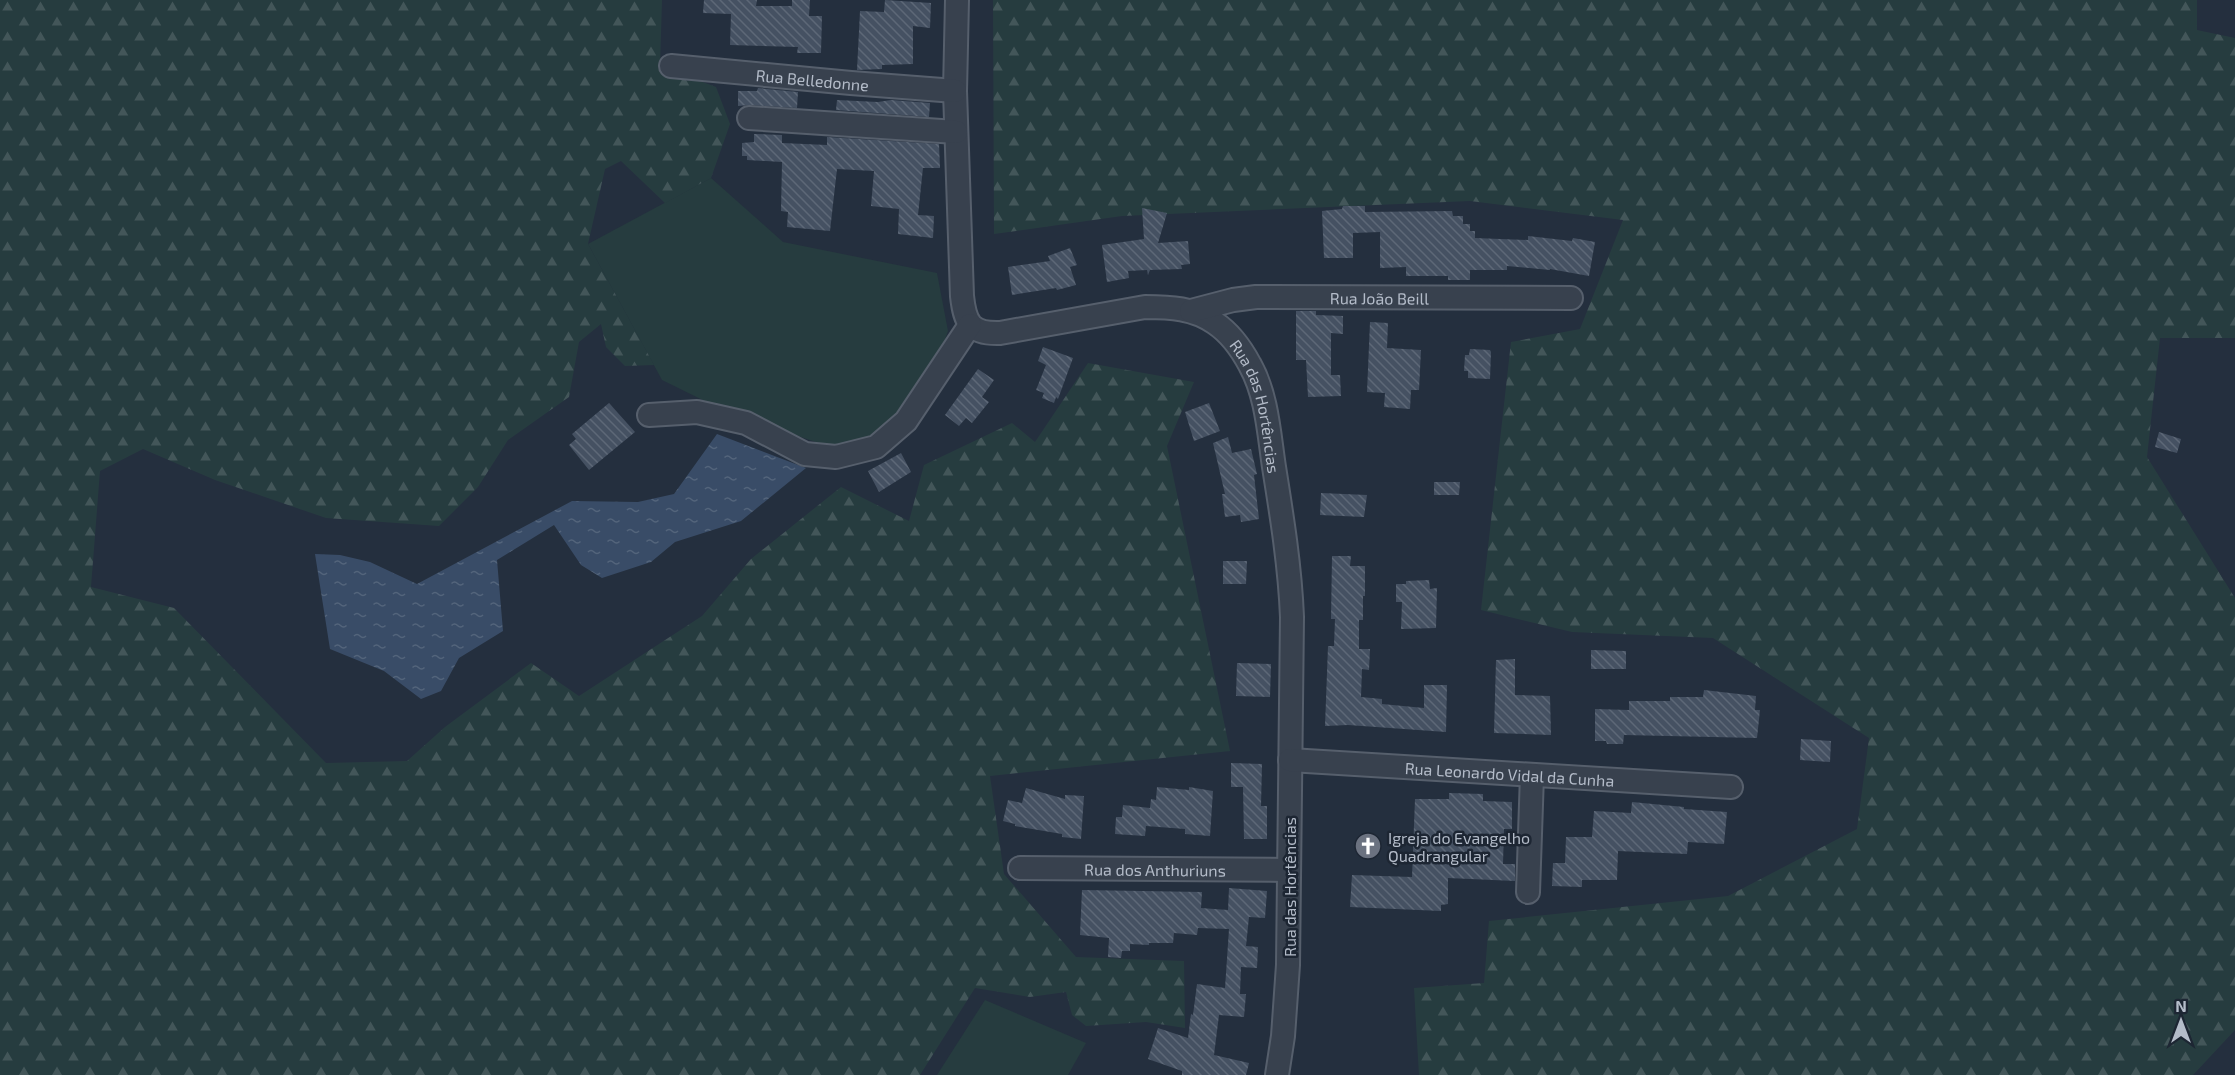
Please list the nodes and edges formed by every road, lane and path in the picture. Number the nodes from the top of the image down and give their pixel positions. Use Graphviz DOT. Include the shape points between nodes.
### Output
graph roads {
  1 [pos="957,0"];
  2 [pos="671,66"];
  3 [pos="955,91"];
  4 [pos="749,117"];
  5 [pos="956,132"];
  6 [pos="1571,298"];
  7 [pos="1191,311"];
  8 [pos="970,325"];
  9 [pos="649,415"];
  10 [pos="1290,760"];
  11 [pos="1532,775"];
  12 [pos="1731,787"];
  13 [pos="1020,868"];
  14 [pos="1289,870"];
  15 [pos="1528,892"];
  16 [pos="1277,1075"];
  1 -- 3 [label="street"];
  2 -- 3 [label="street, Rua Belledonne"];
  3 -- 5 [label="street"];
  4 -- 5 [label="street"];
  5 -- 8 [label="street" via="964,312"];
  6 -- 7 [label="street, Rua João Beill" via="1256,297"];
  7 -- 8 [label="street, Rua das Hortências" via="1145,307 1000,333 983,333"];
  7 -- 10 [label="street, Rua das Hortências" via="1215,323 1235,342 1254,374 1267,420 1289,567"];
  8 -- 9 [label="street" via="906,421 876,447 836,457 805,454 746,423 697,412"];
  10 -- 11 [label="street, Rua Leonardo Vidal da Cunha"];
  10 -- 14 [label="street, Rua das Hortências"];
  11 -- 12 [label="street, Rua Leonardo Vidal da Cunha"];
  11 -- 15 [label="street"];
  13 -- 14 [label="street, Rua dos Anthuriuns"];
  14 -- 16 [label="street, Rua das Hortências" via="1286,1005"];
}
